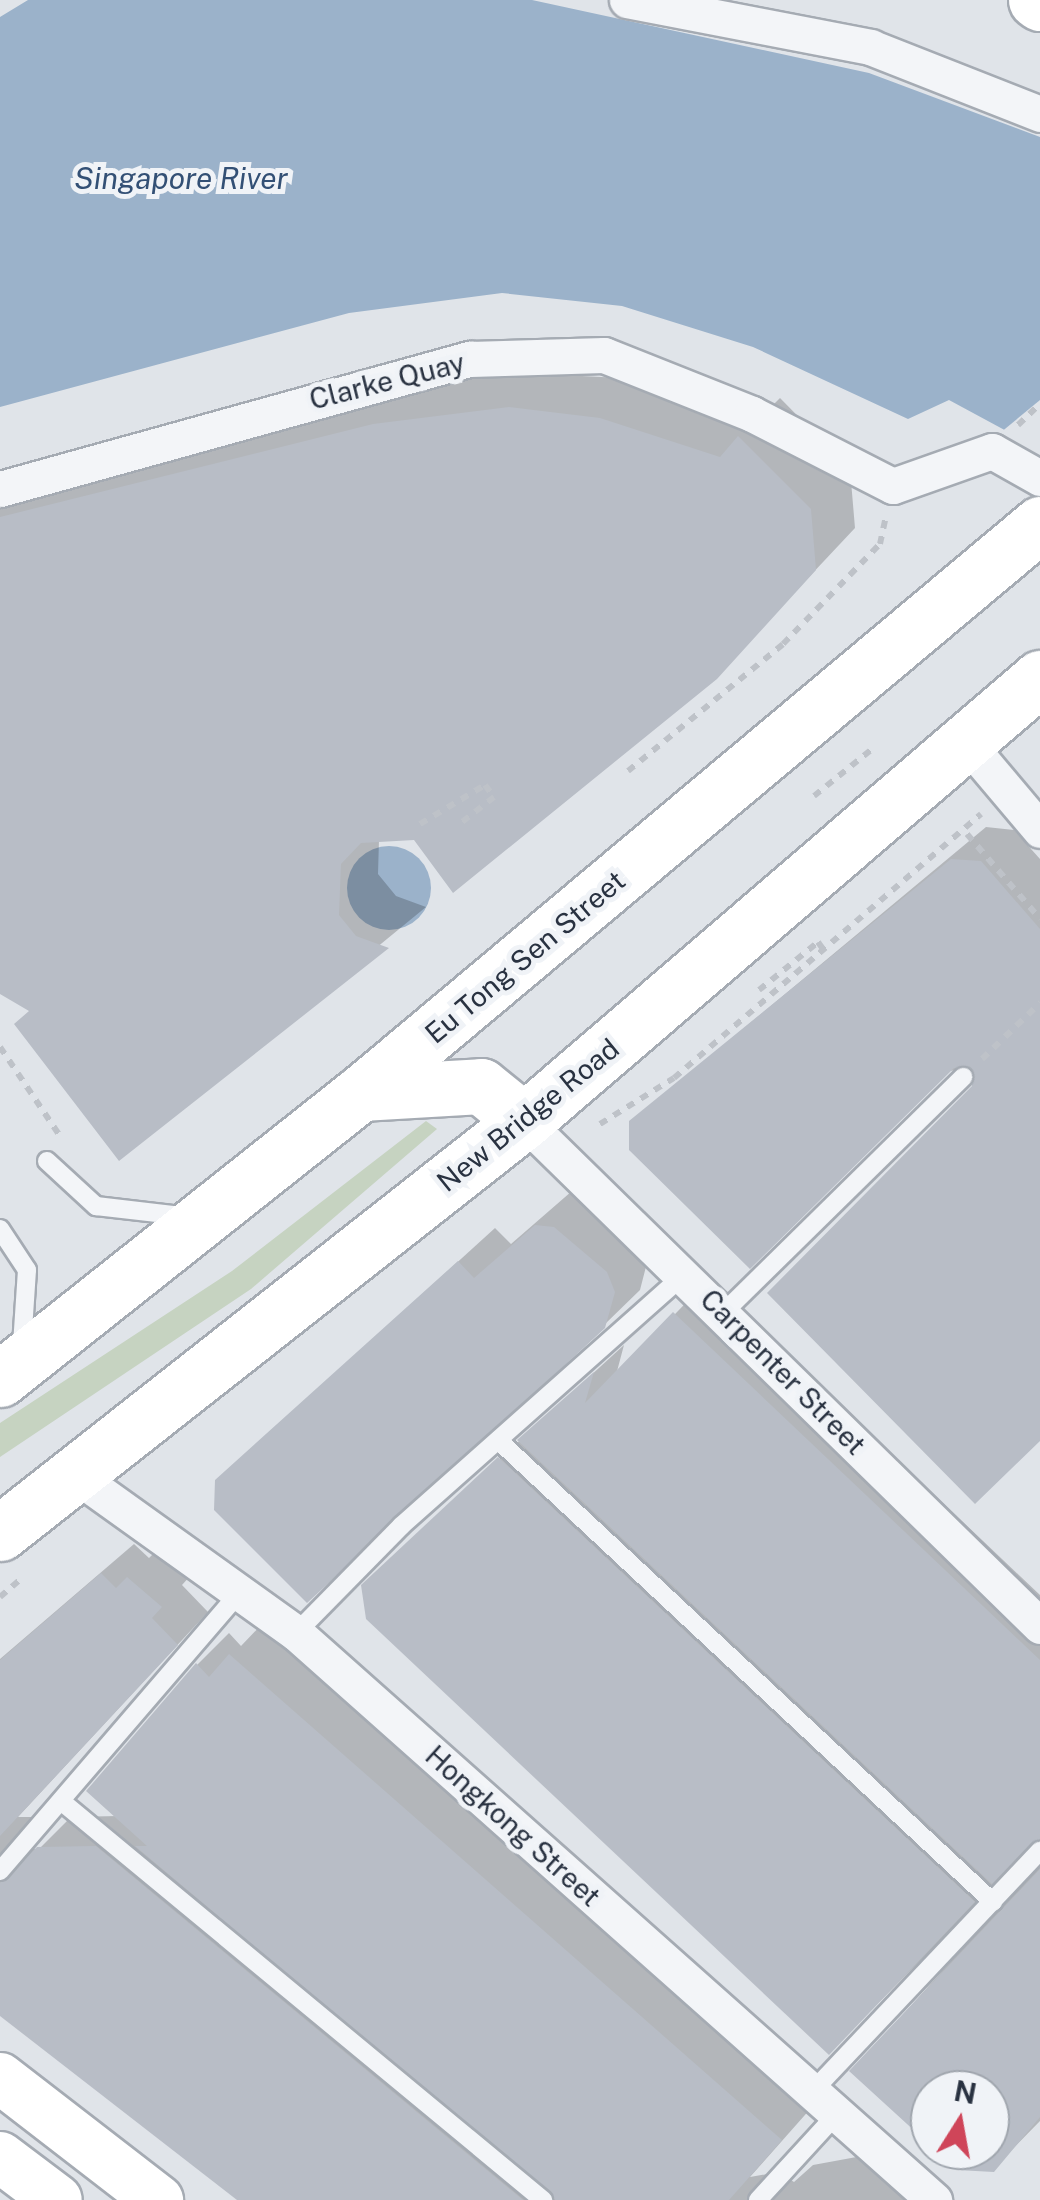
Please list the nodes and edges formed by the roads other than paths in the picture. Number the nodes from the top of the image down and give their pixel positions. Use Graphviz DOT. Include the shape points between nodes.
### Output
graph roads {
  1 [pos="627,0"];
  2 [pos="1040,114"];
  3 [pos="1040,478"];
  4 [pos="0,490"];
  5 [pos="1040,524"];
  6 [pos="1040,678"];
  7 [pos="966,742"];
  8 [pos="1040,830"];
  9 [pos="964,1077"];
  10 [pos="361,1094"];
  11 [pos="524,1121"];
  12 [pos="52,1167"];
  13 [pos="203,1217"];
  14 [pos="0,1229"];
  15 [pos="684,1275"];
  16 [pos="722,1312"];
  17 [pos="9,1372"];
  18 [pos="498,1440"];
  19 [pos="74,1474"];
  20 [pos="0,1533"];
  21 [pos="242,1590"];
  22 [pos="1040,1626"];
  23 [pos="296,1634"];
  24 [pos="61,1801"];
  25 [pos="1040,1850"];
  26 [pos="0,1871"];
  27 [pos="993,1902"];
  28 [pos="0,2078"];
  29 [pos="823,2105"];
  30 [pos="0,2157"];
  31 [pos="57,2200"];
  32 [pos="158,2200"];
  33 [pos="543,2200"];
  34 [pos="758,2200"];
  35 [pos="934,2200"];
  1 -- 2 [label="street" via="870,47"];
  3 -- 4 [label="street, Clarke Quay" via="992,450 893,486 752,414 604,354 470,359"];
  5 -- 10 [label="main road, Eu Tong Sen Street"];
  6 -- 7 [label="main road, New Bridge Road"];
  7 -- 8 [label="street"];
  7 -- 11 [label="main road, New Bridge Road"];
  9 -- 16 [label="lane"];
  10 -- 11 [label="main road" via="480,1086"];
  10 -- 13 [label="main road, Eu Tong Sen Street"];
  11 -- 15 [label="street, Carpenter Street"];
  11 -- 19 [label="main road, New Bridge Road"];
  12 -- 13 [label="lane" via="120,1213"];
  13 -- 17 [label="main road, Eu Tong Sen Street"];
  14 -- 17 [label="lane" via="30,1289"];
  15 -- 16 [label="street, Carpenter Street"];
  15 -- 18 [label="lane"];
  16 -- 22 [label="street, Carpenter Street"];
  18 -- 23 [label="lane"];
  18 -- 27 [label="lane"];
  19 -- 20 [label="main road, New Bridge Road"];
  19 -- 21 [label="street, Hongkong Street"];
  21 -- 23 [label="street, Hongkong Street"];
  21 -- 24 [label="lane"];
  23 -- 29 [label="street, Hongkong Street"];
  24 -- 26 [label="lane"];
  24 -- 33 [label="lane"];
  25 -- 27 [label="lane"];
  27 -- 29 [label="lane"];
  28 -- 32 [label="street"];
  29 -- 34 [label="lane"];
  29 -- 35 [label="street, Hongkong Street"];
  30 -- 31 [label="street"];
}
